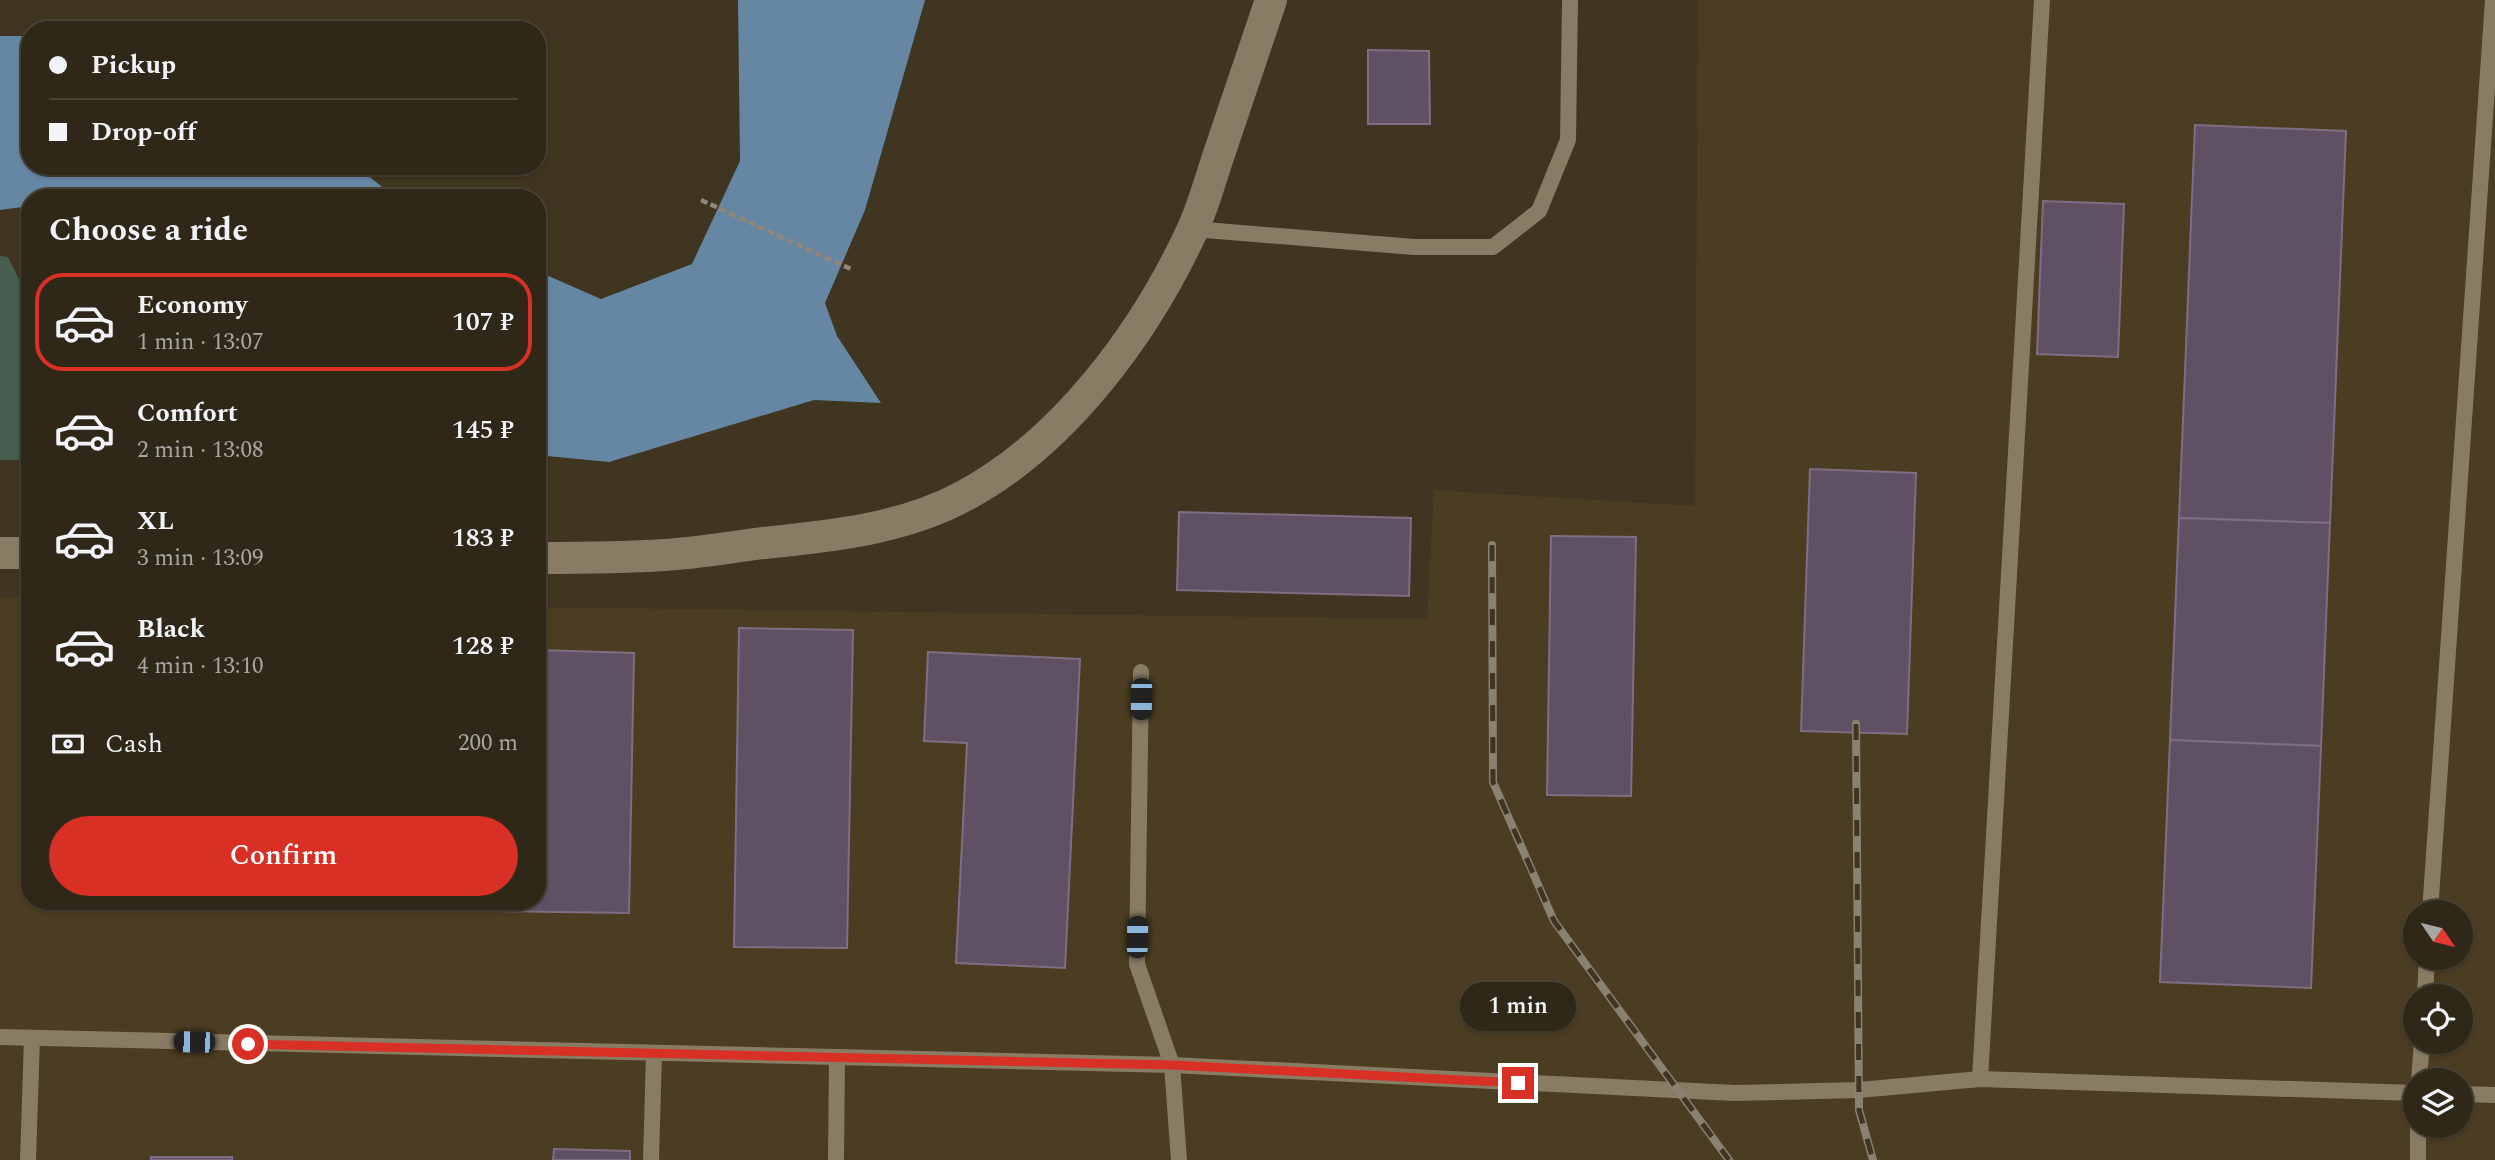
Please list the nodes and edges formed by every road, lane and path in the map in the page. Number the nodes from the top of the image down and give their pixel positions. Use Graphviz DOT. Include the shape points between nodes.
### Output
graph roads {
  1 [pos="1271,0"];
  2 [pos="1570,0"];
  3 [pos="2042,0"];
  4 [pos="2493,0"];
  5 [pos="701,200"];
  6 [pos="1193,229"];
  7 [pos="853,270"];
  8 [pos="0,553"];
  9 [pos="21,553"];
  10 [pos="546,558"];
  11 [pos="1141,672"];
  12 [pos="2431,900"];
  13 [pos="0,1037"];
  14 [pos="32,1038"];
  15 [pos="654,1053"];
  16 [pos="837,1058"];
  17 [pos="1172,1065"];
  18 [pos="1980,1079"];
  19 [pos="2403,1093"];
  20 [pos="2473,1094"];
  21 [pos="2495,1095"];
  22 [pos="2418,1138"];
  23 [pos="28,1160"];
  24 [pos="651,1160"];
  25 [pos="836,1160"];
  26 [pos="1180,1160"];
  27 [pos="2418,1160"];
  1 -- 6 [label="street"];
  2 -- 6 [label="lane" via="1568,140 1539,211 1493,247 1414,247"];
  3 -- 18 [label="lane"];
  4 -- 12 [label="lane"];
  5 -- 7 [label="path"];
  6 -- 10 [label="street" via="1150,311 1116,361 1038,443 963,497 921,515 829,536 667,555"];
  8 -- 9 [label="street"];
  11 -- 17 [label="lane" via="1137,964"];
  13 -- 14 [label="lane"];
  14 -- 15 [label="lane"];
  14 -- 23 [label="lane"];
  15 -- 16 [label="lane"];
  15 -- 24 [label="lane"];
  16 -- 17 [label="lane"];
  16 -- 25 [label="lane"];
  17 -- 18 [label="lane" via="1734,1093 1859,1090"];
  17 -- 26 [label="lane"];
  18 -- 19 [label="lane"];
  20 -- 21 [label="lane"];
  22 -- 27 [label="lane"];
}
